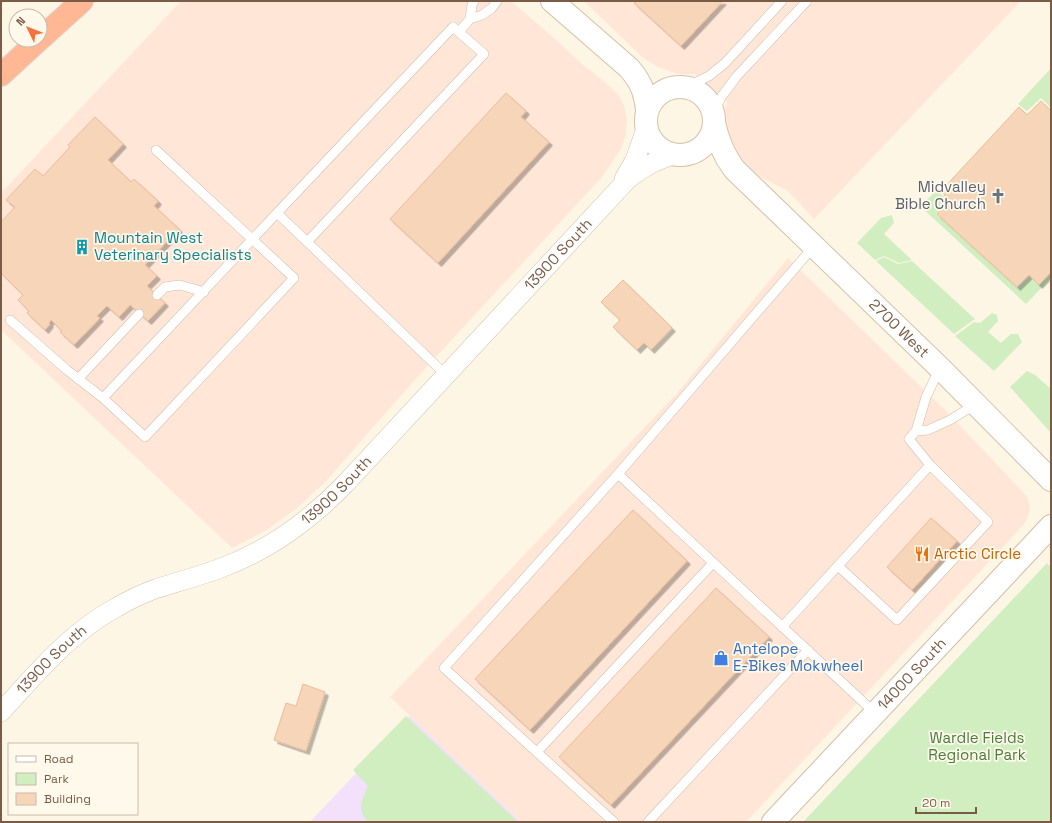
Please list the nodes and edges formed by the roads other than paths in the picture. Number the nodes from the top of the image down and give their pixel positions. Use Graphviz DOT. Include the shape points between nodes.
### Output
graph roads {
  1 [pos="82,1"];
  2 [pos="474,1"];
  3 [pos="497,1"];
  4 [pos="552,1"];
  5 [pos="782,1"];
  6 [pos="807,1"];
  7 [pos="470,19"];
  8 [pos="459,32"];
  9 [pos="48,33"];
  10 [pos="31,48"];
  11 [pos="629,68"];
  12 [pos="1,75"];
  13 [pos="682,87"];
  14 [pos="714,118"];
  15 [pos="647,120"];
  16 [pos="156,150"];
  17 [pos="678,155"];
  18 [pos="744,181"];
  19 [pos="616,192"];
  20 [pos="277,213"];
  21 [pos="252,240"];
  22 [pos="307,242"];
  23 [pos="814,246"];
  24 [pos="204,292"];
  25 [pos="157,295"];
  26 [pos="139,314"];
  27 [pos="10,320"];
  28 [pos="940,368"];
  29 [pos="446,375"];
  30 [pos="78,379"];
  31 [pos="103,398"];
  32 [pos="976,404"];
  33 [pos="916,431"];
  34 [pos="930,466"];
  35 [pos="618,474"];
  36 [pos="1051,480"];
  37 [pos="1051,526"];
  38 [pos="713,563"];
  39 [pos="838,566"];
  40 [pos="782,627"];
  41 [pos="808,650"];
  42 [pos="1,712"];
  43 [pos="875,712"];
  44 [pos="537,752"];
  45 [pos="614,822"];
  46 [pos="648,822"];
  47 [pos="773,822"];
  1 -- 9 [label="highway"];
  2 -- 7 [label="lane"];
  3 -- 7 [label="lane" via="482,15"];
  4 -- 11 [label="main road"];
  5 -- 13 [label="lane" via="725,63 709,76"];
  6 -- 14 [label="lane" via="737,76 722,96"];
  7 -- 8 [label="lane"];
  8 -- 20 [label="lane" via="453,26"];
  8 -- 22 [label="lane" via="484,54"];
  10 -- 12 [label="highway"];
  11 -- 13 [label="main road" via="662,84"];
  11 -- 15 [label="main road" via="642,86 646,97"];
  13 -- 14 [label="main road" via="703,96"];
  13 -- 15 [label="main road" via="667,89 658,94 652,101"];
  14 -- 17 [label="main road" via="708,141 692,153"];
  14 -- 18 [label="main road, 2700 West" via="720,146"];
  15 -- 17 [label="main road" via="650,138 656,146 664,152"];
  15 -- 19 [label="street, 13900 South" via="635,160"];
  16 -- 21 [label="lane"];
  17 -- 18 [label="main road, 2700 West" via="712,161 724,166"];
  17 -- 19 [label="street, 13900 South" via="657,160 628,179"];
  18 -- 23 [label="main road, 2700 West"];
  19 -- 29 [label="street, 13900 South"];
  20 -- 21 [label="lane"];
  20 -- 22 [label="lane"];
  21 -- 24 [label="lane"];
  21 -- 31 [label="lane" via="294,278 284,290 144,437"];
  22 -- 29 [label="lane"];
  23 -- 28 [label="main road, 2700 West"];
  23 -- 35 [label="lane"];
  24 -- 25 [label="lane" via="180,285 165,287"];
  24 -- 31 [label="lane"];
  26 -- 30 [label="lane"];
  27 -- 30 [label="lane"];
  28 -- 32 [label="main road, 2700 West"];
  28 -- 33 [label="lane" via="926,397"];
  29 -- 42 [label="street, 13900 South" via="326,503 284,537 243,559 154,590 98,618 67,643"];
  30 -- 31 [label="lane"];
  32 -- 33 [label="lane" via="928,430"];
  32 -- 36 [label="main road, 2700 West"];
  33 -- 34 [label="lane" via="909,439"];
  34 -- 39 [label="lane"];
  34 -- 39 [label="lane" via="988,522 897,620"];
  35 -- 38 [label="lane"];
  35 -- 44 [label="lane" via="444,668"];
  37 -- 43 [label="main road, 14000 South"];
  38 -- 40 [label="lane"];
  38 -- 44 [label="lane"];
  39 -- 40 [label="lane"];
  40 -- 41 [label="lane"];
  41 -- 43 [label="lane"];
  41 -- 46 [label="lane"];
  43 -- 47 [label="main road, 14000 South"];
  44 -- 45 [label="lane"];
}
